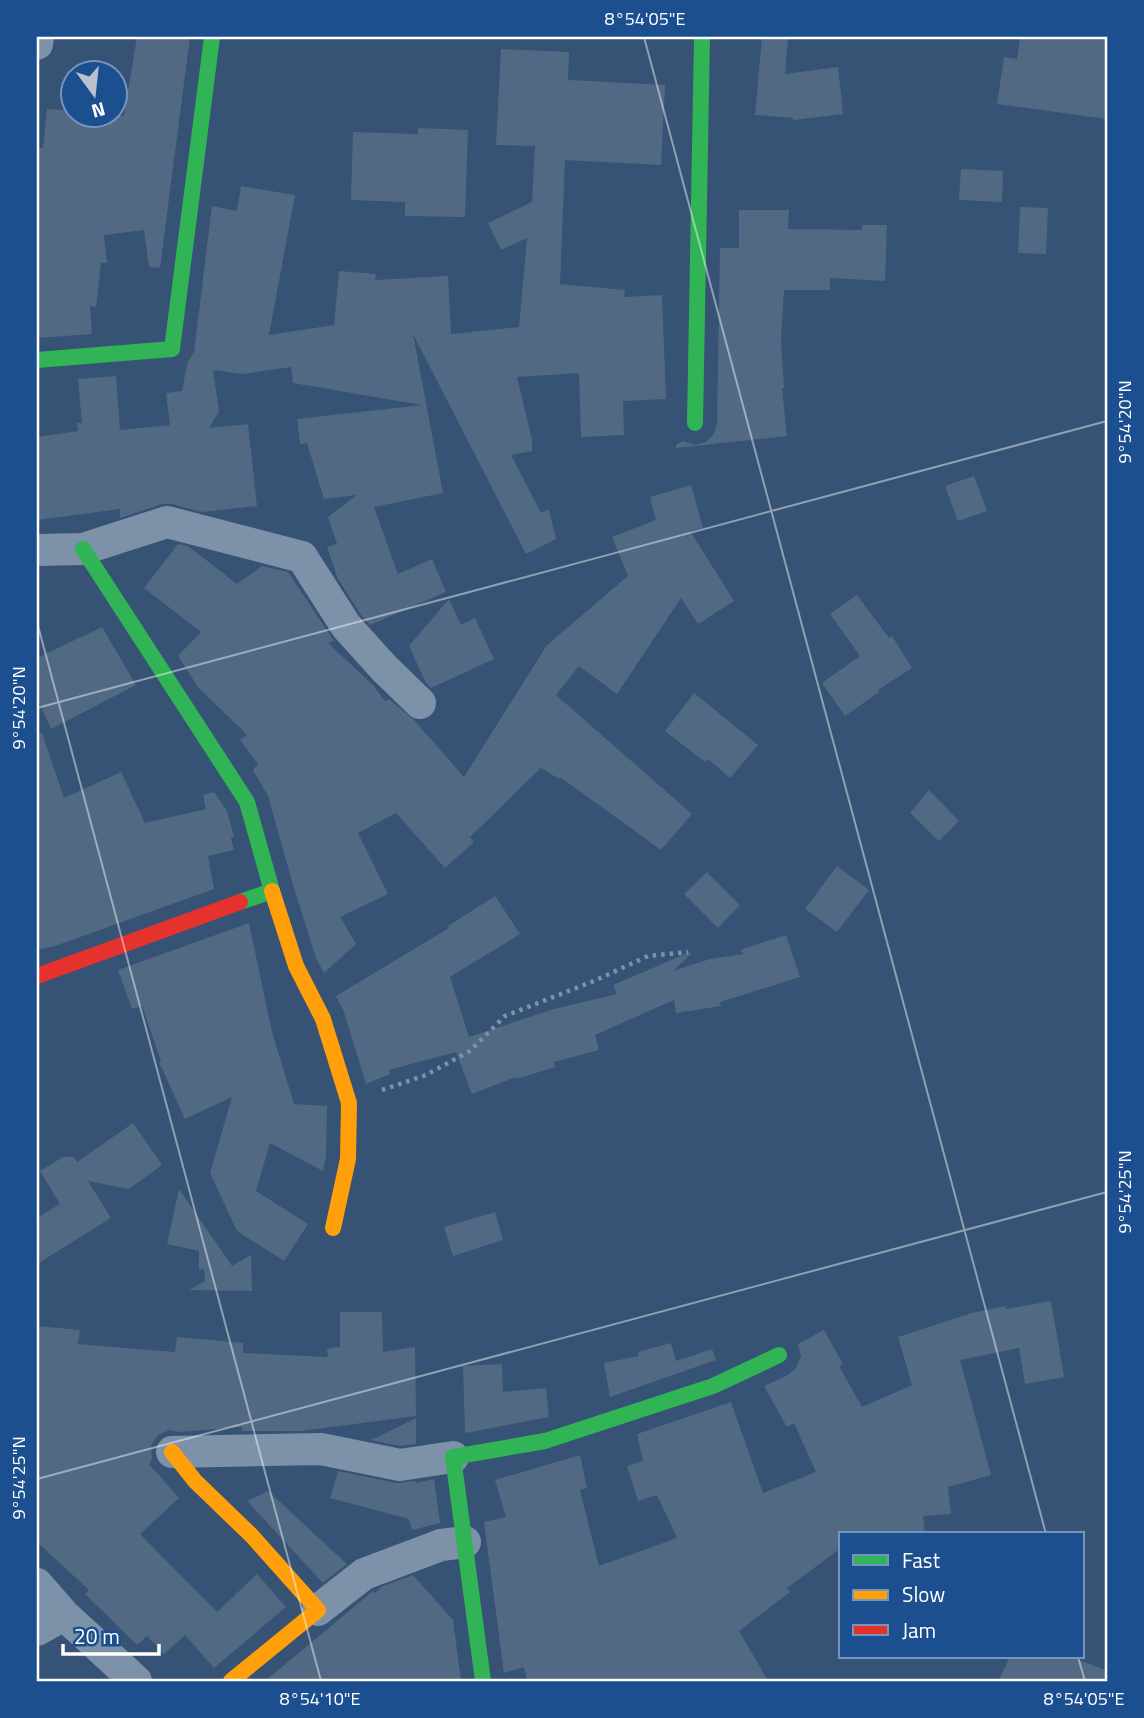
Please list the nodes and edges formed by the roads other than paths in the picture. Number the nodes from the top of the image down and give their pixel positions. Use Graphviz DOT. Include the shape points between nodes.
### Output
graph roads {
  1 [pos="38,37"];
  2 [pos="212,37"];
  3 [pos="702,37"];
  4 [pos="37,44"];
  5 [pos="37,360"];
  6 [pos="695,423"];
  7 [pos="83,549"];
  8 [pos="37,550"];
  9 [pos="421,703"];
  10 [pos="272,891"];
  11 [pos="37,976"];
  12 [pos="333,1228"];
  13 [pos="779,1354"];
  14 [pos="172,1452"];
  15 [pos="453,1457"];
  16 [pos="465,1542"];
  17 [pos="37,1584"];
  18 [pos="318,1610"];
  19 [pos="64,1615"];
  20 [pos="37,1630"];
  21 [pos="136,1681"];
  22 [pos="232,1681"];
  23 [pos="483,1681"];
  1 -- 4 [label="street"];
  2 -- 5 [label="street" via="172,349"];
  3 -- 6 [label="street"];
  7 -- 8 [label="street"];
  7 -- 9 [label="street" via="167,522 302,557 346,626"];
  7 -- 10 [label="street" via="247,802"];
  10 -- 11 [label="street"];
  10 -- 12 [label="street" via="296,966 323,1019 349,1102 348,1159"];
  13 -- 15 [label="street" via="713,1385 545,1441"];
  14 -- 15 [label="street" via="321,1449 400,1465"];
  14 -- 18 [label="street"];
  15 -- 16 [label="street"];
  16 -- 18 [label="street" via="441,1545 364,1574"];
  16 -- 23 [label="street"];
  17 -- 19 [label="street"];
  18 -- 22 [label="street"];
  19 -- 20 [label="street"];
  19 -- 21 [label="street"];
}
